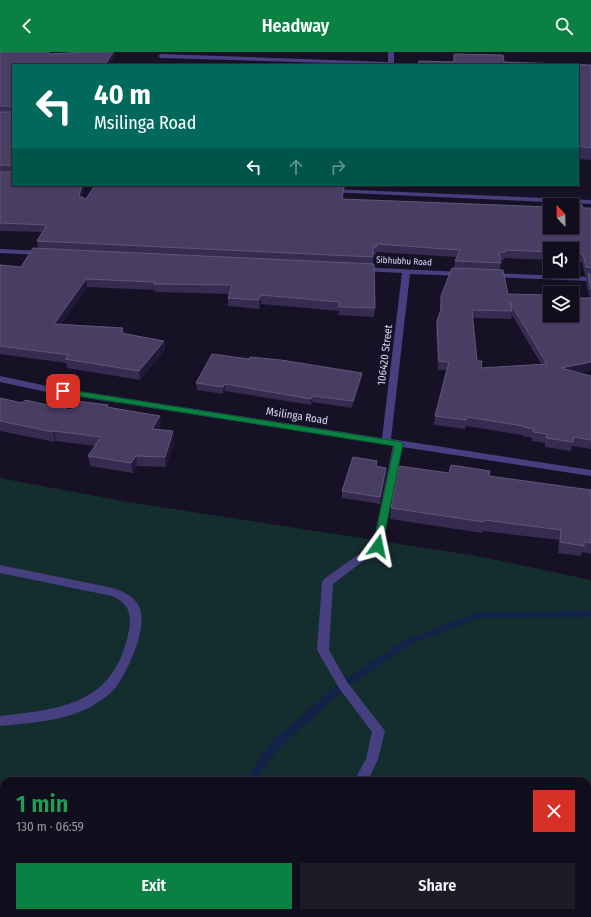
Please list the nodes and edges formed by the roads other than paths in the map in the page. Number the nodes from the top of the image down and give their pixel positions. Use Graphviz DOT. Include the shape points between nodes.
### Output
graph roads {
  1 [pos="391,52"];
  2 [pos="161,56"];
  3 [pos="365,64"];
  4 [pos="391,64"];
  5 [pos="375,189"];
  6 [pos="320,190"];
  7 [pos="591,202"];
  8 [pos="0,251"];
  9 [pos="48,254"];
  10 [pos="350,269"];
  11 [pos="406,272"];
  12 [pos="468,274"];
  13 [pos="483,275"];
  14 [pos="591,279"];
  15 [pos="0,379"];
  16 [pos="386,442"];
  17 [pos="398,444"];
  18 [pos="591,473"];
  19 [pos="0,569"];
  20 [pos="0,721"];
  21 [pos="363,777"];
  1 -- 4 [label="street"];
  2 -- 3 [label="street"];
  5 -- 6 [label="street"];
  5 -- 7 [label="street"];
  8 -- 9 [label="street"];
  10 -- 11 [label="street, Sibhubhu Road"];
  11 -- 12 [label="street, Sibhubhu Road"];
  11 -- 16 [label="street, 106420 Street"];
  13 -- 14 [label="street"];
  15 -- 16 [label="street, Msilinga Road" via="47,389"];
  16 -- 17 [label="street, Msilinga Road"];
  17 -- 18 [label="street, Msilinga Road"];
  17 -- 21 [label="street" via="378,546 328,582 323,650 343,685 379,731 372,759"];
  19 -- 20 [label="street" via="114,592 134,606 137,619 125,660 114,681 99,694 84,704 61,712"];
}
